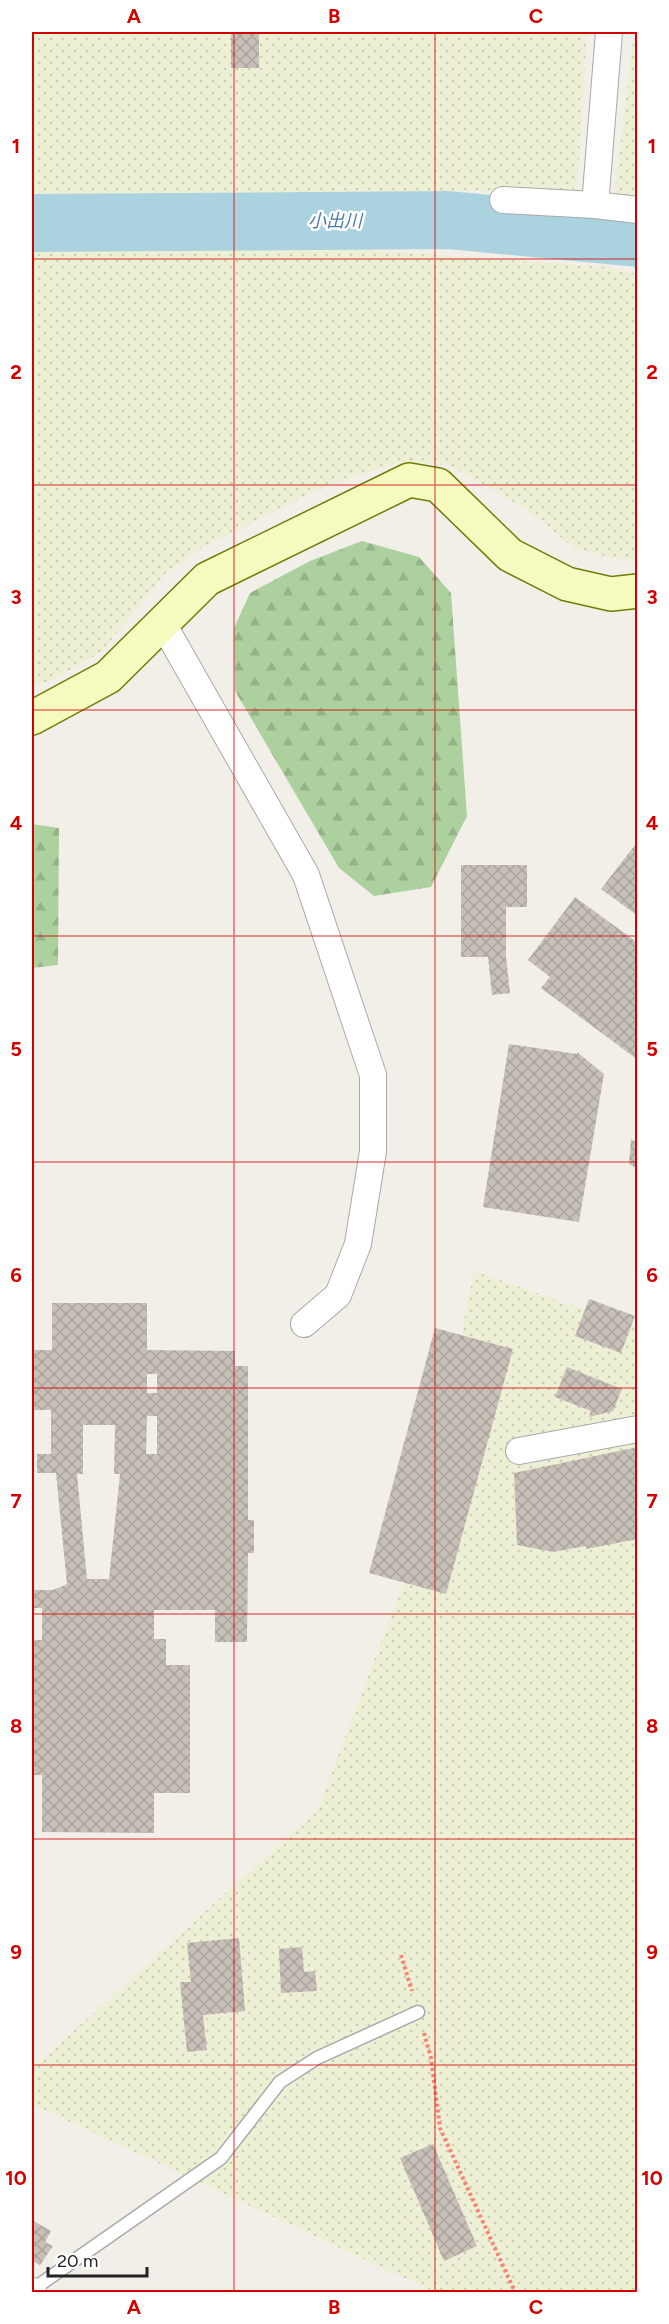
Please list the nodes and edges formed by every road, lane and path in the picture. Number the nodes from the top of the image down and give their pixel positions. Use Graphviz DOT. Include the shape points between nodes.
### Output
graph roads {
  1 [pos="609,32"];
  2 [pos="503,200"];
  3 [pos="595,204"];
  4 [pos="638,210"];
  5 [pos="638,591"];
  6 [pos="163,624"];
  7 [pos="32,718"];
  8 [pos="304,1324"];
  9 [pos="638,1429"];
  10 [pos="519,1451"];
  11 [pos="401,1954"];
  12 [pos="418,2012"];
  13 [pos="32,2291"];
  14 [pos="515,2292"];
  1 -- 3 [label="street"];
  2 -- 3 [label="street"];
  3 -- 4 [label="street"];
  5 -- 6 [label="street" via="611,594 567,584 510,555 438,485 409,480 207,579"];
  6 -- 7 [label="street" via="108,676"];
  6 -- 8 [label="street" via="306,875 373,1075 373,1151 358,1244 338,1295"];
  9 -- 10 [label="street"];
  11 -- 12 [label="path"];
  12 -- 13 [label="lane" via="317,2058 280,2082 221,2158"];
  12 -- 14 [label="path" via="431,2058 440,2128"];
}
